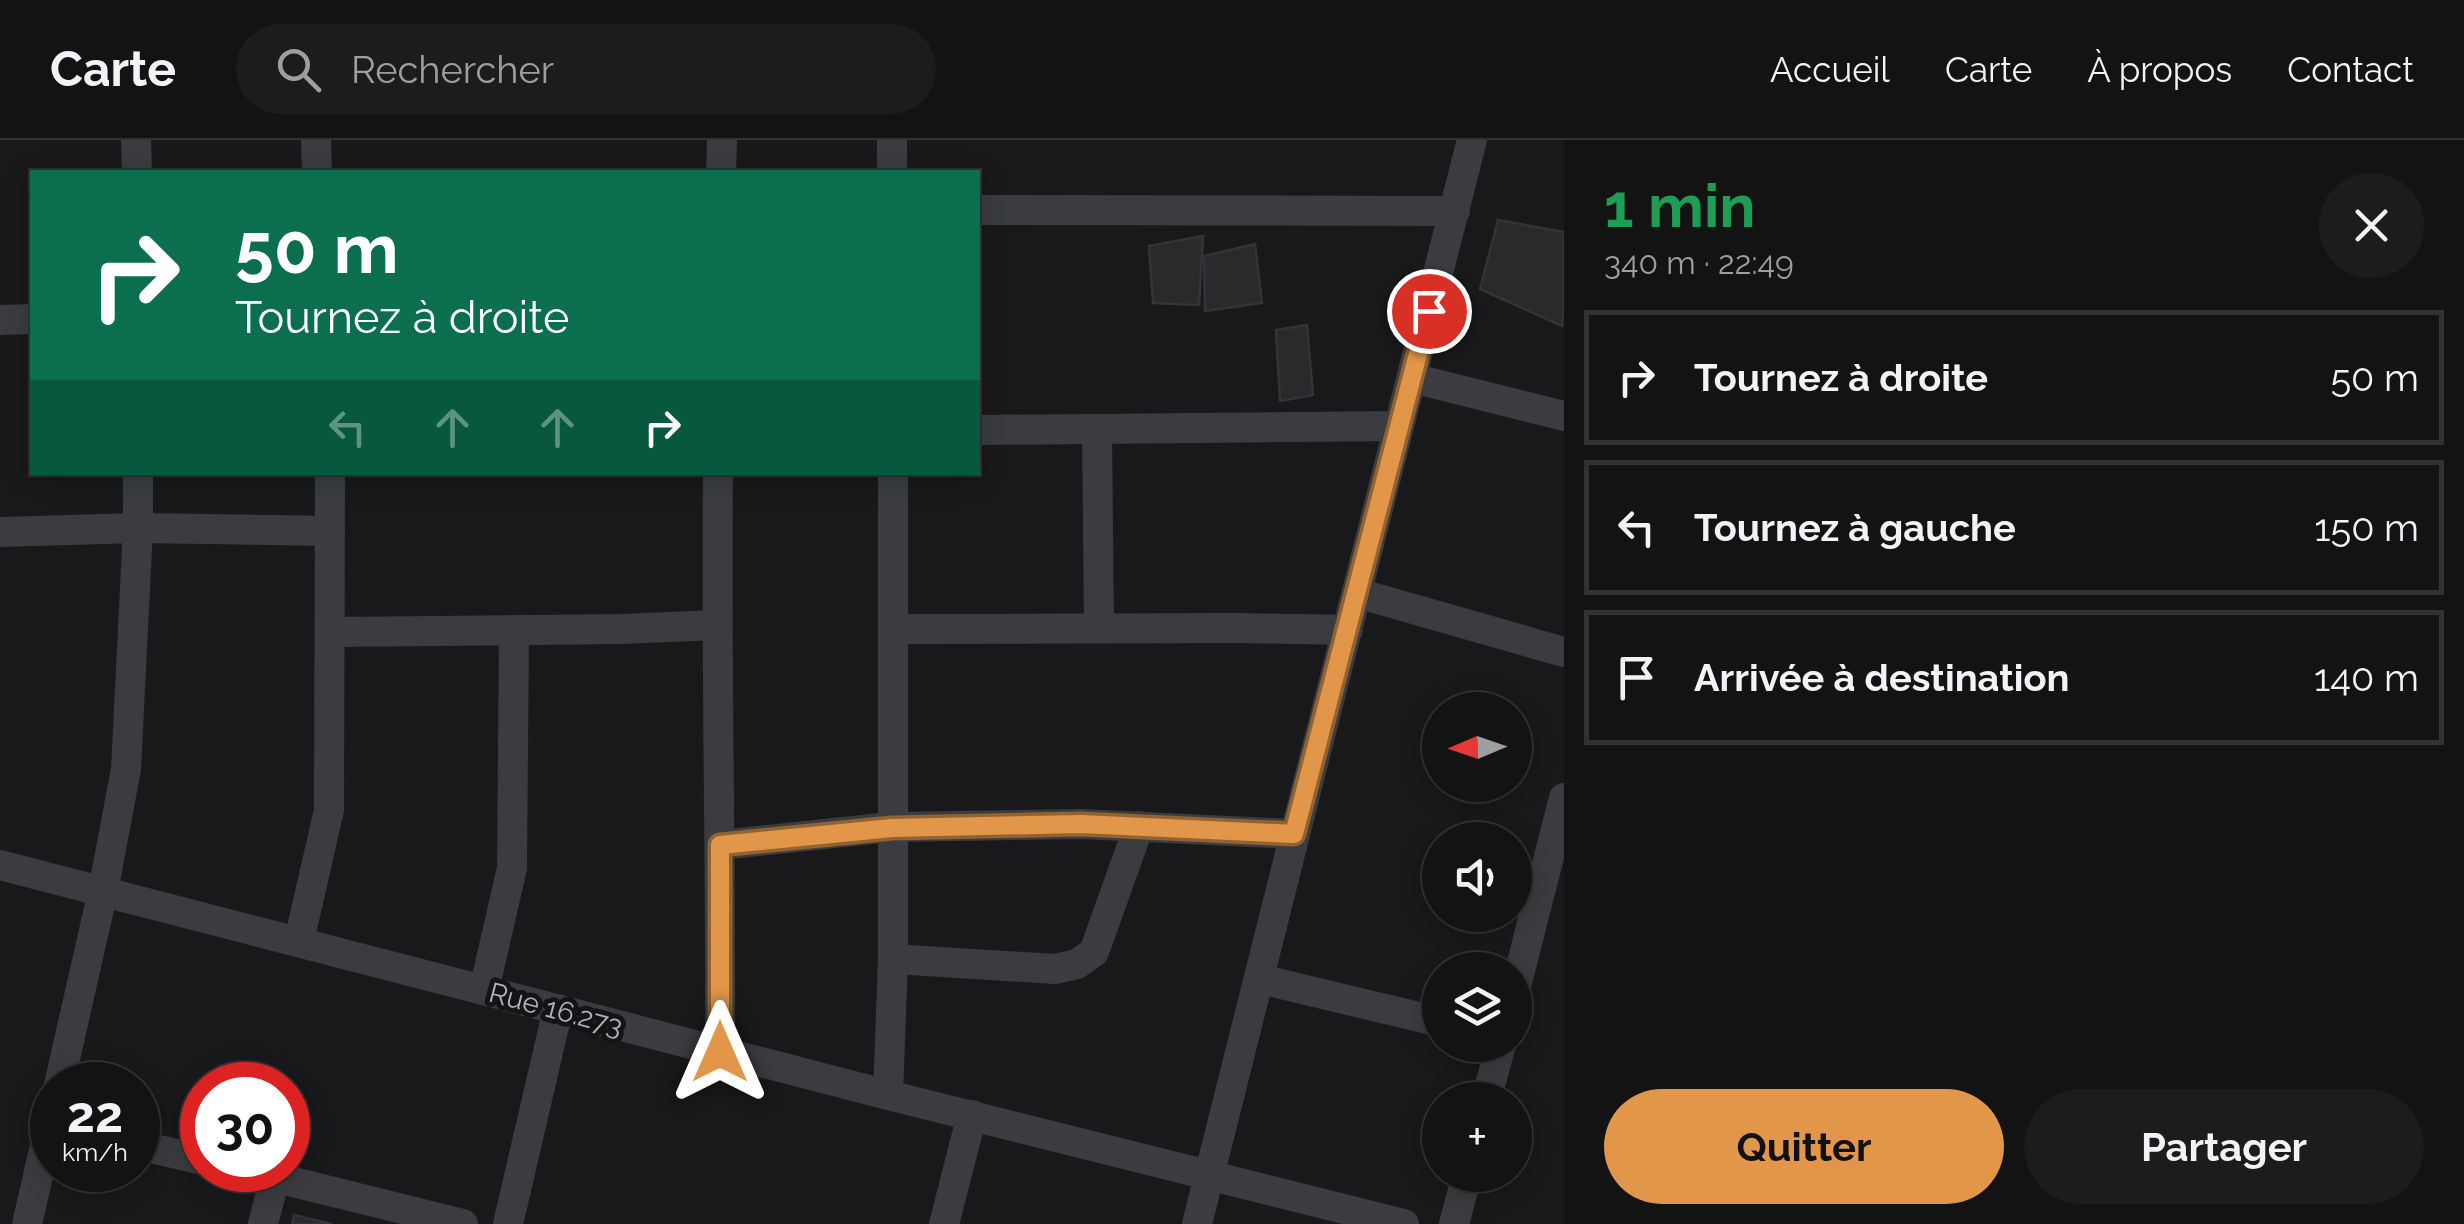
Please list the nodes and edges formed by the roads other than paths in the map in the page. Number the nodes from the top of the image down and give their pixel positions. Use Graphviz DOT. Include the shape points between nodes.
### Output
graph roads {
  1 [pos="136,140"];
  2 [pos="316,140"];
  3 [pos="722,140"];
  4 [pos="892,140"];
  5 [pos="1472,140"];
  6 [pos="137,170"];
  7 [pos="317,170"];
  8 [pos="722,170"];
  9 [pos="892,170"];
  10 [pos="980,210"];
  11 [pos="1455,211"];
  12 [pos="30,319"];
  13 [pos="0,320"];
  14 [pos="1412,378"];
  15 [pos="1564,416"];
  16 [pos="1399,426"];
  17 [pos="980,430"];
  18 [pos="1097,430"];
  19 [pos="138,475"];
  20 [pos="330,475"];
  21 [pos="718,475"];
  22 [pos="894,475"];
  23 [pos="138,528"];
  24 [pos="330,531"];
  25 [pos="0,532"];
  26 [pos="1358,594"];
  27 [pos="716,625"];
  28 [pos="1099,628"];
  29 [pos="514,630"];
  30 [pos="895,630"];
  31 [pos="1348,630"];
  32 [pos="330,632"];
  33 [pos="1564,652"];
  34 [pos="1564,798"];
  35 [pos="1140,826"];
  36 [pos="892,828"];
  37 [pos="1294,834"];
  38 [pos="720,845"];
  39 [pos="0,865"];
  40 [pos="103,891"];
  41 [pos="299,941"];
  42 [pos="1525,952"];
  43 [pos="893,959"];
  44 [pos="1260,979"];
  45 [pos="484,990"];
  46 [pos="558,1010"];
  47 [pos="1422,1018"];
  48 [pos="720,1052"];
  49 [pos="65,1062"];
  50 [pos="888,1095"];
  51 [pos="972,1116"];
  52 [pos="1210,1176"];
  53 [pos="310,1186"];
  54 [pos="35,1192"];
  55 [pos="271,1192"];
  56 [pos="1462,1192"];
  57 [pos="27,1224"];
  58 [pos="263,1224"];
  59 [pos="463,1224"];
  60 [pos="508,1224"];
  61 [pos="944,1224"];
  62 [pos="1198,1224"];
  63 [pos="1404,1224"];
  64 [pos="1454,1224"];
  1 -- 6 [label="street"];
  2 -- 7 [label="street"];
  3 -- 8 [label="street"];
  4 -- 9 [label="street"];
  5 -- 11 [label="street"];
  10 -- 11 [label="street"];
  11 -- 14 [label="street"];
  12 -- 13 [label="street"];
  14 -- 15 [label="street"];
  14 -- 16 [label="street"];
  16 -- 18 [label="street"];
  16 -- 26 [label="street"];
  17 -- 18 [label="street"];
  18 -- 28 [label="street"];
  19 -- 23 [label="street"];
  20 -- 24 [label="street"];
  21 -- 27 [label="street"];
  22 -- 30 [label="street"];
  23 -- 24 [label="street"];
  23 -- 25 [label="street"];
  23 -- 40 [label="street" via="126,769"];
  24 -- 32 [label="street"];
  26 -- 31 [label="street"];
  26 -- 33 [label="street"];
  27 -- 29 [label="street"];
  27 -- 38 [label="street"];
  28 -- 30 [label="street"];
  28 -- 31 [label="street"];
  29 -- 32 [label="street"];
  29 -- 45 [label="street" via="514,852"];
  30 -- 36 [label="street"];
  31 -- 37 [label="street"];
  32 -- 41 [label="street" via="328,810"];
  34 -- 42 [label="street"];
  35 -- 36 [label="street"];
  35 -- 37 [label="street"];
  35 -- 43 [label="street" via="1094,952 1077,964 1056,969"];
  36 -- 38 [label="street"];
  36 -- 43 [label="street"];
  37 -- 44 [label="street"];
  38 -- 48 [label="street"];
  39 -- 40 [label="street, Rue 16.273"];
  40 -- 41 [label="street, Rue 16.273"];
  40 -- 49 [label="street"];
  41 -- 45 [label="street, Rue 16.273"];
  43 -- 50 [label="street"];
  44 -- 47 [label="street"];
  44 -- 52 [label="street"];
  45 -- 46 [label="street, Rue 16.273"];
  46 -- 48 [label="street, Rue 16.273"];
  46 -- 60 [label="street"];
  48 -- 50 [label="street, Rue 16.273"];
  50 -- 51 [label="street, Rue 16.273"];
  51 -- 52 [label="street, Rue 16.273"];
  51 -- 61 [label="street"];
  52 -- 62 [label="street"];
  52 -- 63 [label="street, Rue 16.273"];
  53 -- 59 [label="street"];
  54 -- 57 [label="street"];
  55 -- 58 [label="street"];
  56 -- 64 [label="street"];
}
